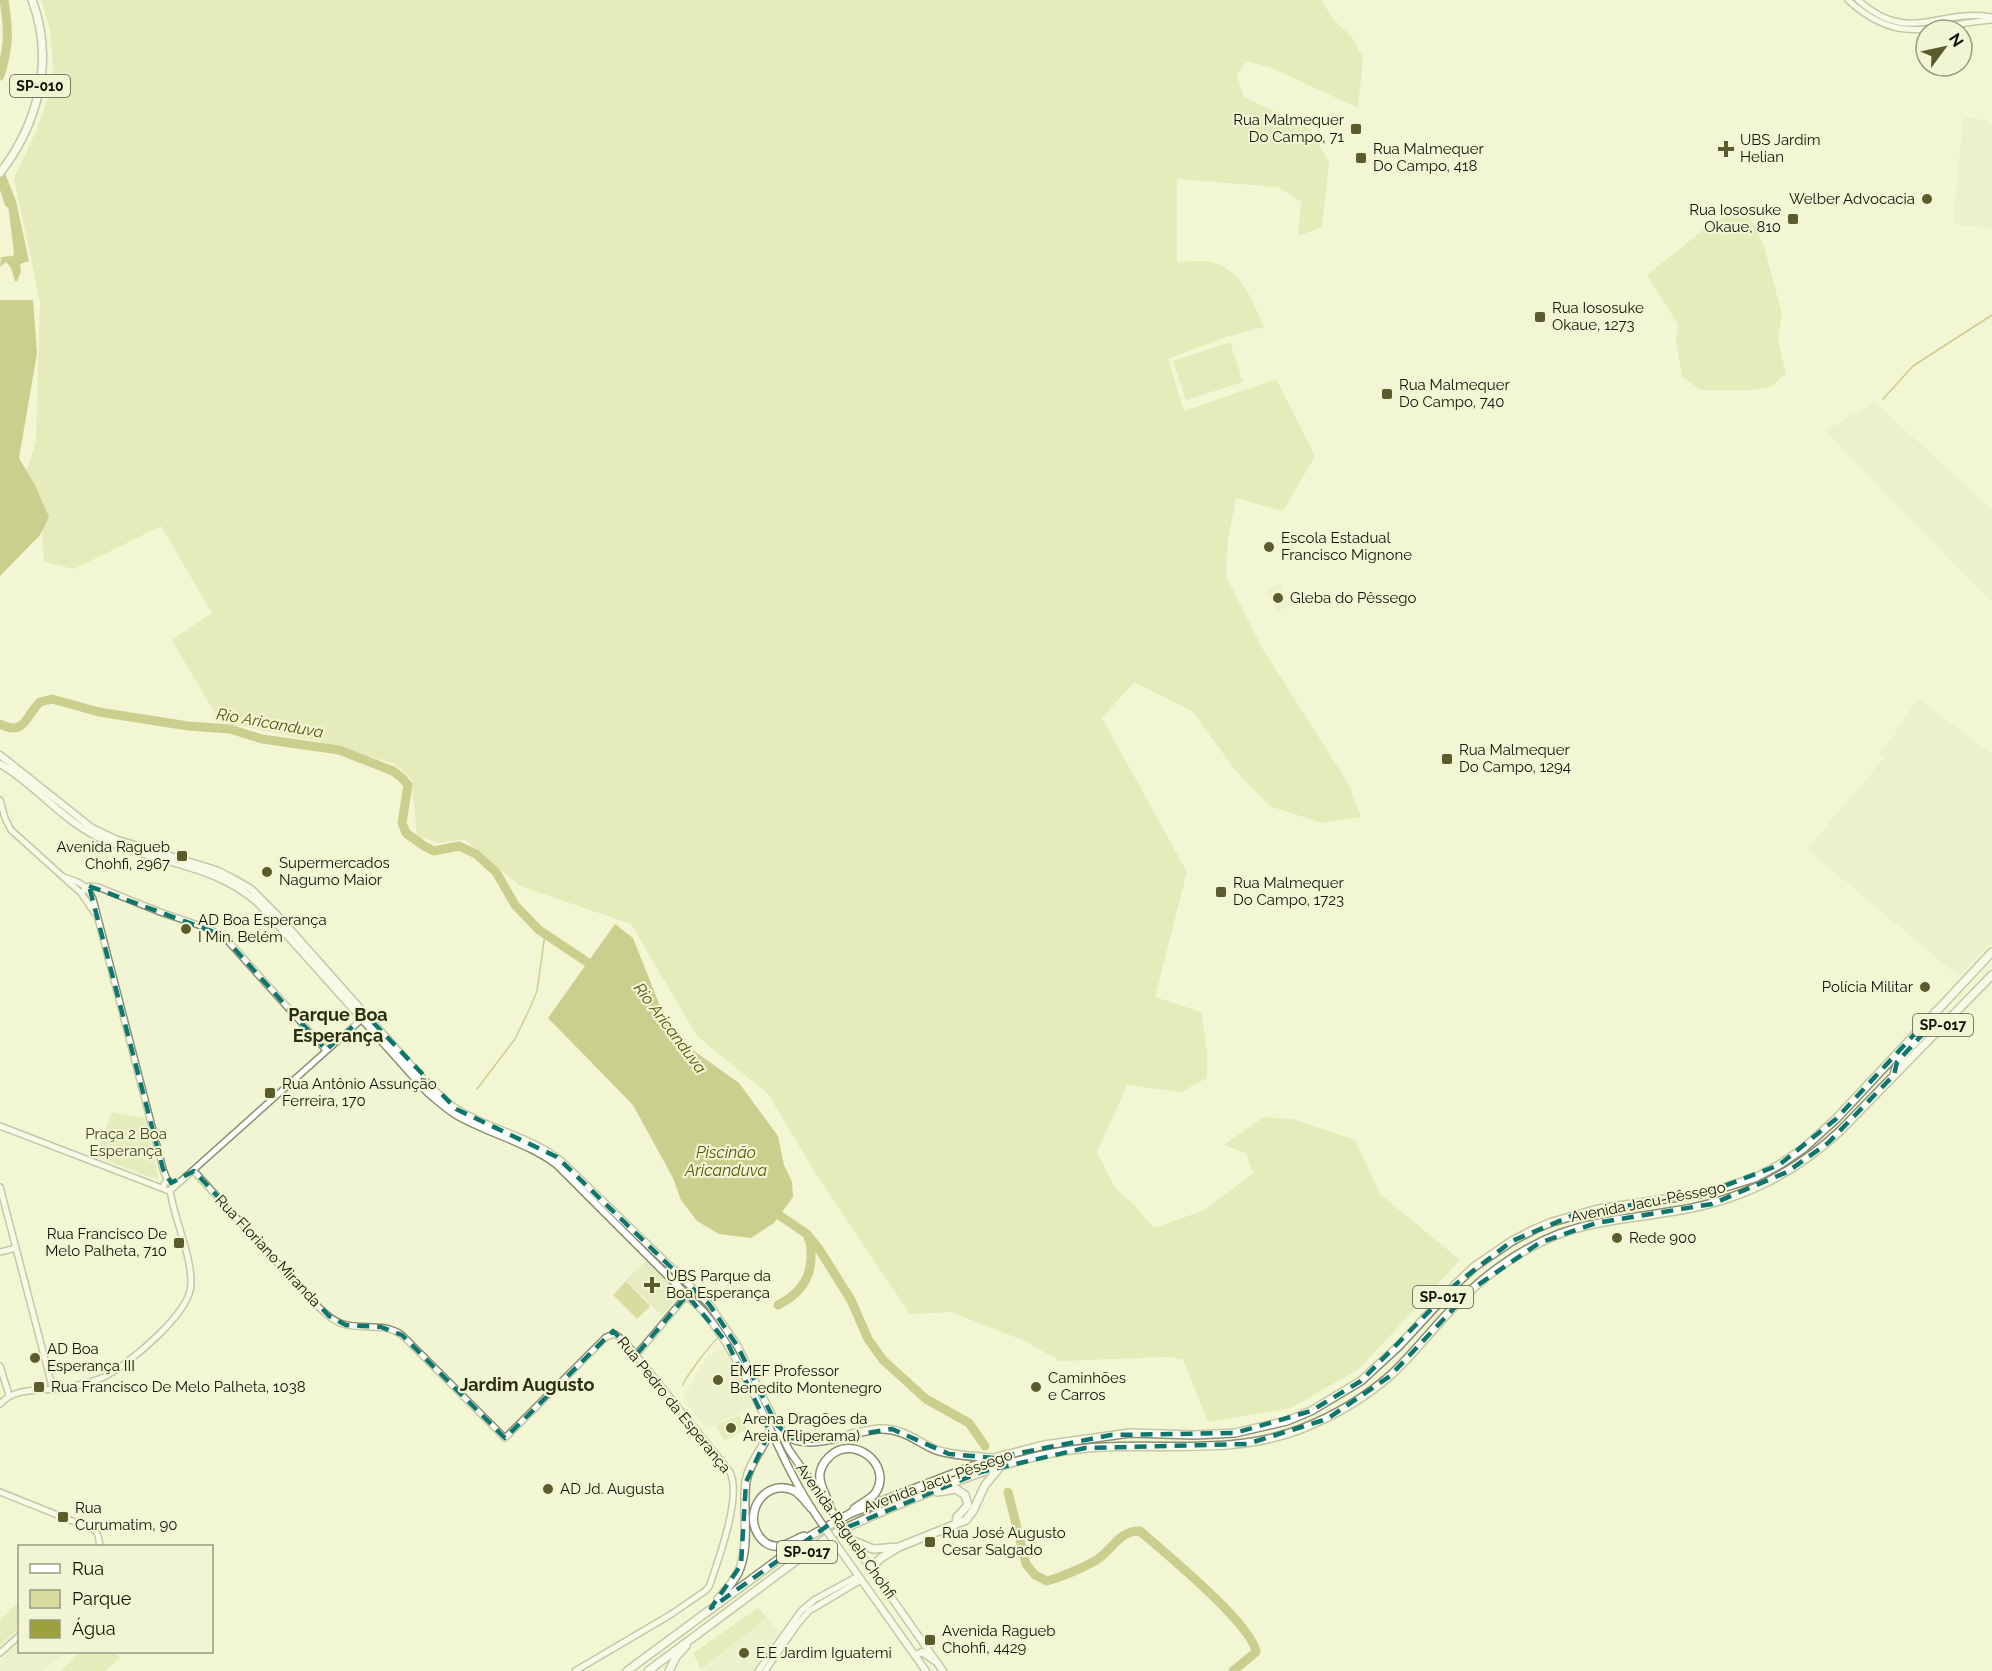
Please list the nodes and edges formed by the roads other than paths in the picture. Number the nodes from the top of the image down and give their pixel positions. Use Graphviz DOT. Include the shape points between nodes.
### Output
graph roads {
  1 [pos="32,0"];
  2 [pos="1848,0"];
  3 [pos="1858,0"];
  4 [pos="1992,18"];
  5 [pos="0,173"];
  6 [pos="0,755"];
  7 [pos="0,764"];
  8 [pos="4,769"];
  9 [pos="0,804"];
  10 [pos="5,818"];
  11 [pos="0,824"];
  12 [pos="63,877"];
  13 [pos="87,888"];
  14 [pos="81,893"];
  15 [pos="96,916"];
  16 [pos="1992,952"];
  17 [pos="1992,975"];
  18 [pos="1935,1012"];
  19 [pos="364,1017"];
  20 [pos="326,1050"];
  21 [pos="1894,1076"];
  22 [pos="1873,1078"];
  23 [pos="1851,1120"];
  24 [pos="0,1126"];
  25 [pos="194,1171"];
  26 [pos="167,1186"];
  27 [pos="0,1187"];
  28 [pos="16,1248"];
  29 [pos="0,1252"];
  30 [pos="687,1294"];
  31 [pos="715,1312"];
  32 [pos="615,1334"];
  33 [pos="636,1355"];
  34 [pos="0,1366"];
  35 [pos="54,1390"];
  36 [pos="9,1395"];
  37 [pos="0,1404"];
  38 [pos="776,1424"];
  39 [pos="770,1431"];
  40 [pos="994,1458"];
  41 [pos="1002,1466"];
  42 [pos="0,1492"];
  43 [pos="930,1492"];
  44 [pos="811,1508"];
  45 [pos="830,1508"];
  46 [pos="851,1513"];
  47 [pos="956,1523"];
  48 [pos="810,1536"];
  49 [pos="851,1540"];
  50 [pos="100,1545"];
  51 [pos="899,1547"];
  52 [pos="871,1568"];
  53 [pos="859,1578"];
  54 [pos="711,1608"];
  55 [pos="696,1634"];
  56 [pos="18,1637"];
  57 [pos="0,1653"];
  58 [pos="916,1655"];
  59 [pos="937,1662"];
  60 [pos="575,1671"];
  61 [pos="627,1671"];
  62 [pos="648,1671"];
  63 [pos="669,1671"];
  64 [pos="758,1671"];
  65 [pos="765,1671"];
  66 [pos="926,1671"];
  67 [pos="943,1671"];
  1 -- 5 [label="highway, SP-010" via="43,57 40,85 30,124"];
  2 -- 4 [label="street" via="1875,21 1899,29 1922,30"];
  3 -- 4 [label="street" via="1881,17 1900,23 1923,24 1966,16"];
  6 -- 19 [label="main road, Avenida Ragueb Chohfi" via="100,832 216,870 251,890 272,909"];
  7 -- 8 [label="main road, Avenida Ragueb Chohfi"];
  8 -- 19 [label="main road, Avenida Ragueb Chohfi" via="94,836 205,872 242,890"];
  9 -- 10 [label="street"];
  10 -- 11 [label="street"];
  10 -- 12 [label="street" via="15,835"];
  12 -- 13 [label="street"];
  12 -- 14 [label="street"];
  13 -- 14 [label="street"];
  13 -- 15 [label="street"];
  13 -- 20 [label="street" via="98,887 222,936"];
  14 -- 15 [label="street"];
  15 -- 26 [label="street"];
  16 -- 18 [label="highway, Avenida Jacu-Pêssego / SP-017"];
  17 -- 21 [label="highway, Avenida Jacu-Pêssego / SP-017"];
  18 -- 21 [label="highway" via="1933,1023 1897,1062"];
  18 -- 22 [label="highway, Avenida Jacu-Pêssego / SP-017"];
  19 -- 20 [label="street"];
  19 -- 30 [label="main road, Avenida Ragueb Chohfi" via="428,1093 473,1124 539,1152 556,1164"];
  19 -- 31 [label="main road, Avenida Ragueb Chohfi" via="456,1109 540,1146 562,1162"];
  20 -- 25 [label="street"];
  21 -- 23 [label="highway, Avenida Jacu-Pêssego / SP-017"];
  22 -- 23 [label="highway" via="1882,1075 1884,1080 1857,1108"];
  22 -- 40 [label="highway, Avenida Jacu-Pêssego / SP-017" via="1819,1136 1755,1178 1706,1193 1576,1214 1512,1241 1474,1267 1361,1381 1311,1411 1235,1433 1111,1435 1044,1445"];
  23 -- 41 [label="highway, Avenida Jacu-Pêssego / SP-017" via="1804,1160 1743,1194 1700,1207 1596,1223 1557,1235 1520,1254 1472,1289 1372,1391 1311,1426 1233,1446 1085,1448"];
  24 -- 26 [label="street" via="118,1172"];
  25 -- 26 [label="street"];
  25 -- 32 [label="street, Rua Floriano Miranda" via="329,1316 346,1325 389,1328 402,1335 505,1438 606,1337"];
  26 -- 35 [label="street" via="191,1277 187,1303 139,1353 121,1366 101,1378"];
  27 -- 28 [label="street"];
  28 -- 29 [label="street"];
  28 -- 35 [label="street"];
  30 -- 31 [label="main road" via="695,1294"];
  30 -- 33 [label="street"];
  30 -- 39 [label="main road, Avenida Ragueb Chohfi" via="728,1344"];
  31 -- 38 [label="main road, Avenida Ragueb Chohfi" via="738,1347"];
  32 -- 33 [label="street, Rua Pedro da Esperança"];
  33 -- 60 [label="street, Rua Pedro da Esperança" via="732,1477 726,1533 705,1591"];
  34 -- 36 [label="street"];
  35 -- 36 [label="street"];
  36 -- 37 [label="street"];
  38 -- 40 [label="highway" via="791,1438 806,1442 865,1430 892,1429 949,1454"];
  38 -- 45 [label="main road, Avenida Ragueb Chohfi" via="789,1450"];
  39 -- 44 [label="main road, Avenida Ragueb Chohfi"];
  39 -- 54 [label="highway" via="748,1475 741,1565"];
  40 -- 46 [label="highway, Avenida Jacu-Pêssego / SP-017"];
  41 -- 43 [label="highway, Avenida Jacu-Pêssego / SP-017"];
  41 -- 47 [label="highway" via="985,1485 970,1516"];
  42 -- 50 [label="street" via="95,1530"];
  43 -- 47 [label="highway" via="956,1489 965,1495 968,1505 957,1516"];
  43 -- 55 [label="highway, Avenida Jacu-Pêssego / SP-017" via="828,1537"];
  44 -- 48 [label="highway" via="794,1491 784,1488 760,1498 753,1512 755,1529 771,1546"];
  44 -- 53 [label="main road, Avenida Ragueb Chohfi, bridge"];
  45 -- 46 [label="highway" via="820,1472 832,1454 852,1448 873,1460 880,1478 873,1496"];
  45 -- 49 [label="main road, Avenida Ragueb Chohfi, bridge"];
  46 -- 48 [label="highway, Avenida Jacu-Pêssego / SP-017"];
  47 -- 51 [label="highway"];
  48 -- 54 [label="highway, Avenida Jacu-Pêssego / SP-017"];
  49 -- 51 [label="highway" via="873,1549"];
  49 -- 52 [label="main road, Avenida Ragueb Chohfi"];
  51 -- 52 [label="highway"];
  52 -- 59 [label="main road, Avenida Ragueb Chohfi"];
  53 -- 58 [label="main road, Avenida Ragueb Chohfi"];
  53 -- 64 [label="street" via="814,1600 801,1611"];
  53 -- 65 [label="street" via="809,1611"];
  54 -- 61 [label="highway, Avenida Jacu-Pêssego / SP-017"];
  55 -- 62 [label="highway, Avenida Jacu-Pêssego / SP-017"];
  55 -- 63 [label="highway"];
  56 -- 57 [label="street"];
  58 -- 59 [label="main road" via="922,1652"];
  58 -- 66 [label="main road, Avenida Ragueb Chohfi"];
  59 -- 67 [label="main road, Avenida Ragueb Chohfi"];
}
